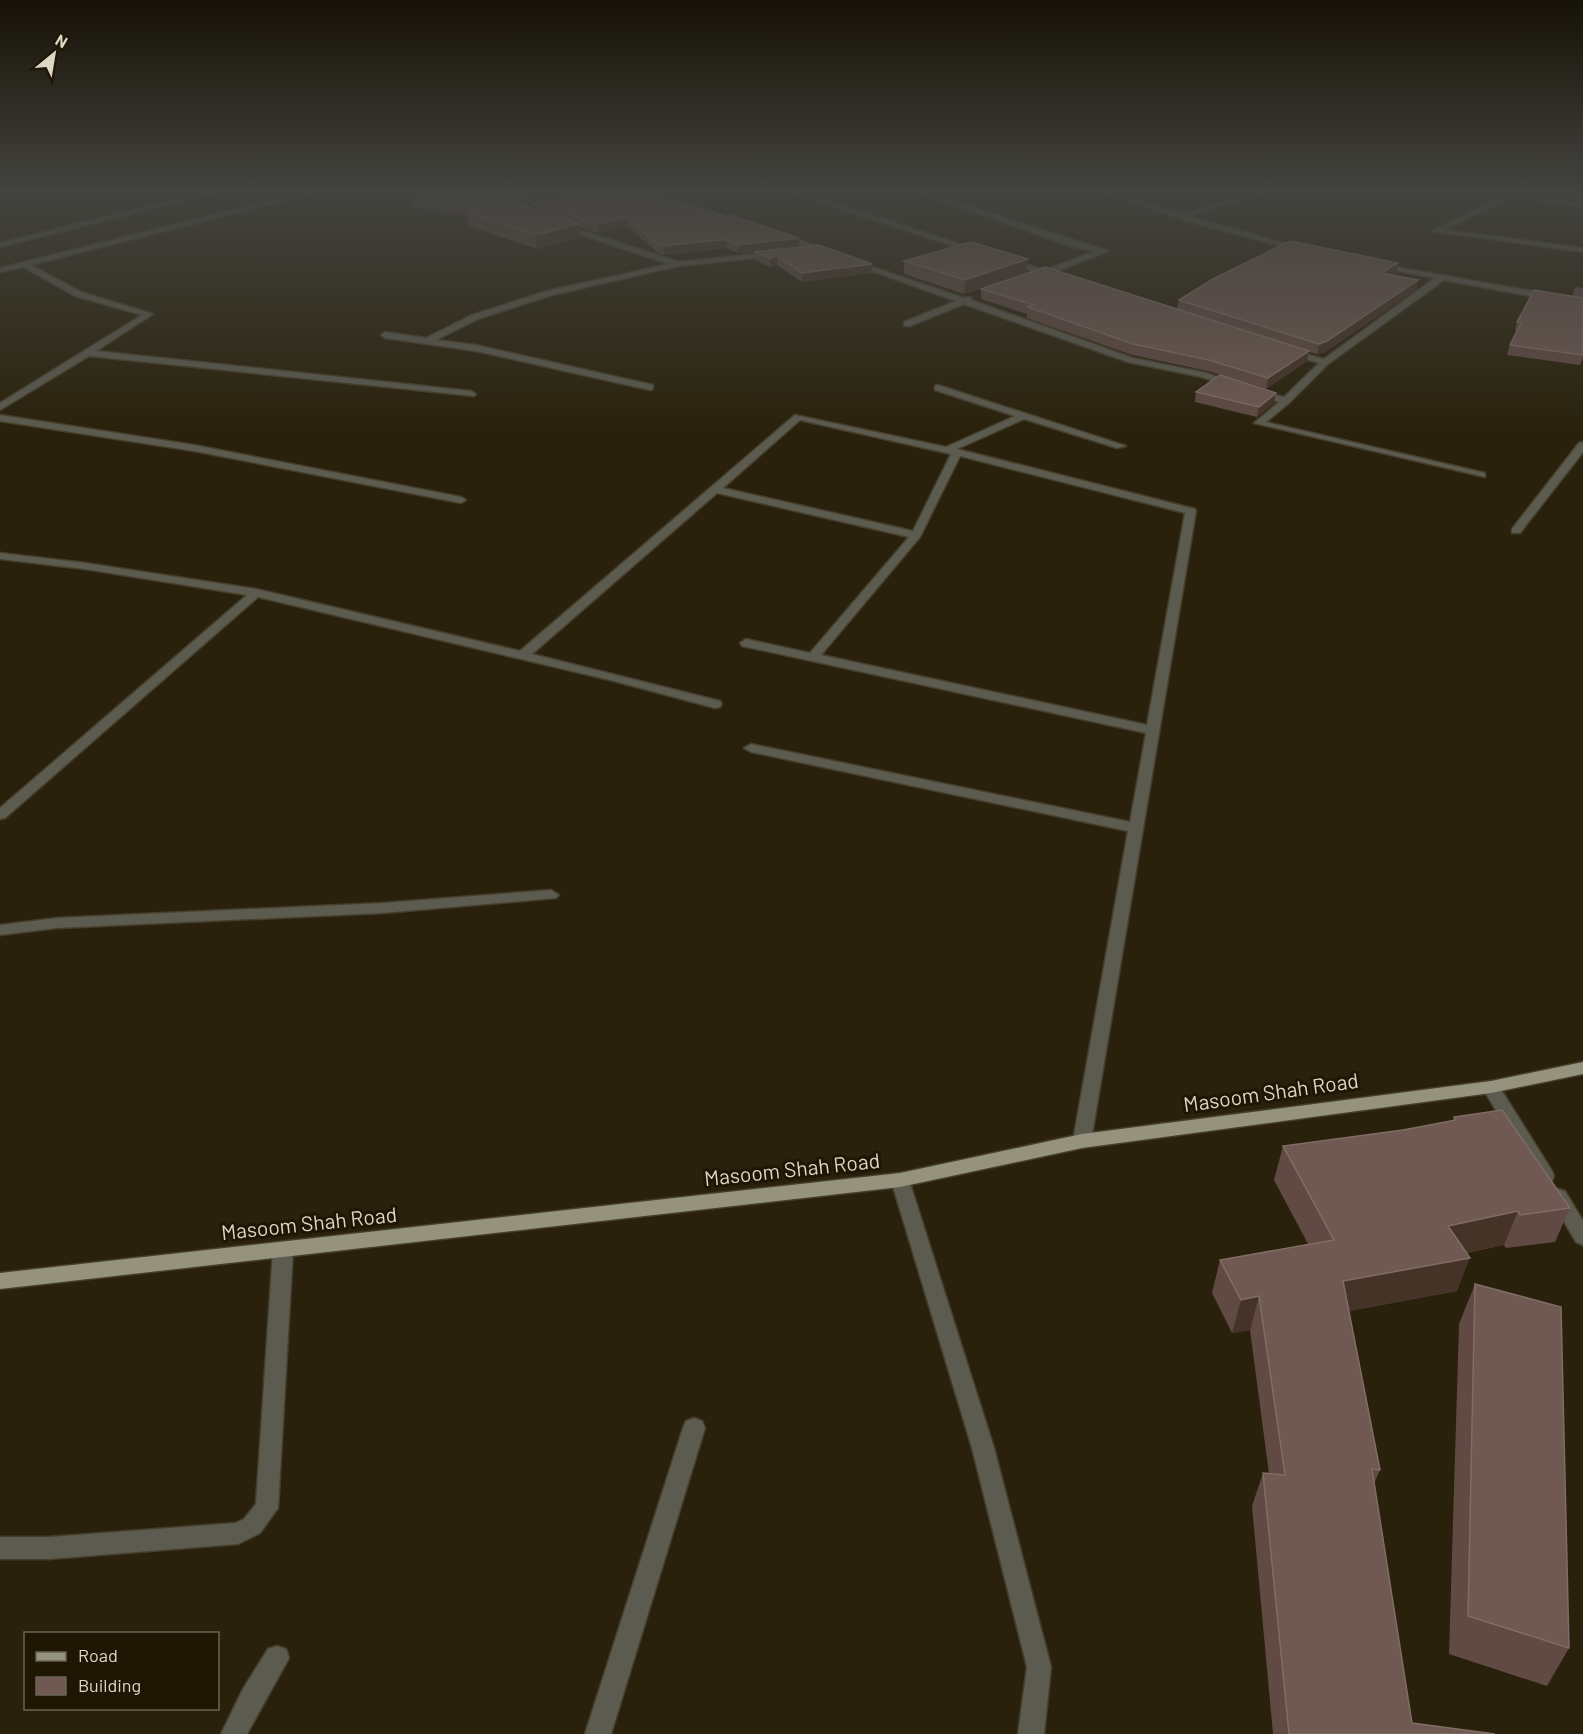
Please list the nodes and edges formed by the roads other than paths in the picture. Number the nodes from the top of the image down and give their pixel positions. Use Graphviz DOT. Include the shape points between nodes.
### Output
graph roads {
  1 [pos="40,273"];
  2 [pos="639,273"];
  3 [pos="887,273"];
  4 [pos="1045,273"];
  5 [pos="1416,273"];
  6 [pos="1441,278"];
  7 [pos="1025,280"];
  8 [pos="1067,280"];
  9 [pos="974,297"];
  10 [pos="964,300"];
  11 [pos="1583,303"];
  12 [pos="907,324"];
  13 [pos="385,335"];
  14 [pos="427,341"];
  15 [pos="1280,348"];
  16 [pos="89,352"];
  17 [pos="1325,362"];
  18 [pos="650,387"];
  19 [pos="938,388"];
  20 [pos="471,394"];
  21 [pos="1287,401"];
  22 [pos="0,407"];
  23 [pos="1024,415"];
  24 [pos="0,418"];
  25 [pos="1583,445"];
  26 [pos="1121,446"];
  27 [pos="952,451"];
  28 [pos="1481,475"];
  29 [pos="715,489"];
  30 [pos="461,500"];
  31 [pos="1516,531"];
  32 [pos="916,535"];
  33 [pos="0,556"];
  34 [pos="256,593"];
  35 [pos="746,643"];
  36 [pos="522,656"];
  37 [pos="812,658"];
  38 [pos="715,704"];
  39 [pos="1153,730"];
  40 [pos="751,748"];
  41 [pos="0,815"];
  42 [pos="1136,828"];
  43 [pos="550,895"];
  44 [pos="0,930"];
  45 [pos="1583,1068"];
  46 [pos="1491,1087"];
  47 [pos="1082,1141"];
  48 [pos="900,1180"];
  49 [pos="1583,1237"];
  50 [pos="283,1250"];
  51 [pos="0,1281"];
  52 [pos="694,1428"];
  53 [pos="0,1548"];
  54 [pos="277,1658"];
  55 [pos="234,1734"];
  56 [pos="598,1734"];
  57 [pos="1031,1734"];
  1 -- 16 [label="street" via="78,294 148,312 148,317"];
  2 -- 14 [label="street" via="550,293 475,317"];
  3 -- 10 [label="street"];
  4 -- 7 [label="street"];
  4 -- 8 [label="street"];
  5 -- 6 [label="street"];
  6 -- 11 [label="street"];
  6 -- 17 [label="street"];
  9 -- 10 [label="street"];
  10 -- 12 [label="street"];
  10 -- 21 [label="street" via="1131,360 1204,375"];
  13 -- 14 [label="street"];
  14 -- 18 [label="street" via="476,348"];
  15 -- 17 [label="street"];
  16 -- 20 [label="street"];
  16 -- 22 [label="street"];
  17 -- 21 [label="street"];
  19 -- 23 [label="street"];
  21 -- 28 [label="street" via="1259,423"];
  23 -- 26 [label="street"];
  23 -- 27 [label="street"];
  24 -- 30 [label="street" via="194,448"];
  25 -- 31 [label="street"];
  27 -- 29 [label="street" via="798,417"];
  27 -- 32 [label="street"];
  27 -- 39 [label="street" via="1191,510"];
  29 -- 32 [label="street"];
  29 -- 36 [label="street"];
  32 -- 37 [label="street"];
  33 -- 34 [label="street"];
  34 -- 36 [label="street"];
  34 -- 41 [label="street"];
  35 -- 37 [label="street"];
  36 -- 38 [label="street"];
  37 -- 39 [label="street"];
  39 -- 42 [label="street"];
  40 -- 42 [label="street"];
  42 -- 47 [label="street"];
  43 -- 44 [label="street" via="383,908 57,923"];
  45 -- 46 [label="main road, Masoom Shah Road"];
  46 -- 47 [label="main road, Masoom Shah Road"];
  46 -- 49 [label="street"];
  47 -- 48 [label="main road, Masoom Shah Road"];
  48 -- 50 [label="main road, Masoom Shah Road"];
  48 -- 57 [label="street" via="983,1448 1039,1667"];
  50 -- 51 [label="main road, Masoom Shah Road"];
  50 -- 53 [label="street" via="267,1508 252,1526 238,1533 49,1548"];
  52 -- 56 [label="street"];
  54 -- 55 [label="street"];
}
